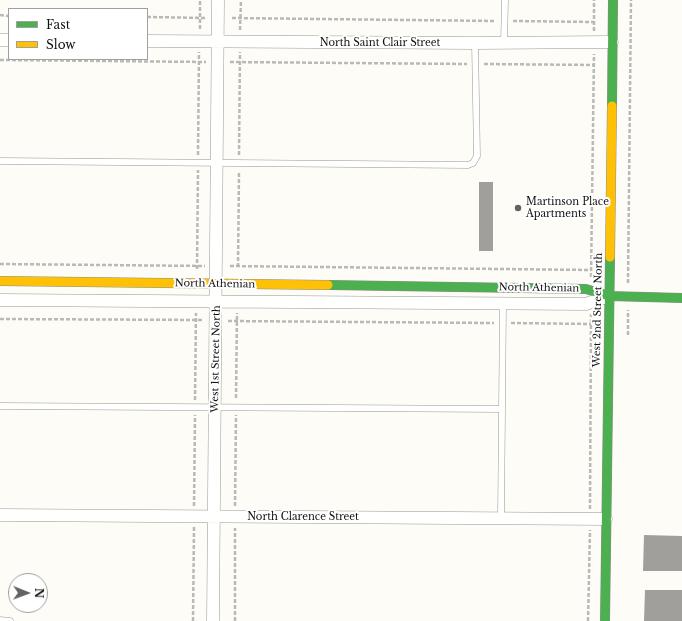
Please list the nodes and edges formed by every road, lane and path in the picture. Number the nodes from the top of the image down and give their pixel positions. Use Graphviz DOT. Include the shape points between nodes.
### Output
graph roads {
  1 [pos="200,0"];
  2 [pos="218,0"];
  3 [pos="241,0"];
  4 [pos="505,0"];
  5 [pos="613,0"];
  6 [pos="631,0"];
  7 [pos="148,17"];
  8 [pos="200,18"];
  9 [pos="209,18"];
  10 [pos="232,18"];
  11 [pos="240,18"];
  12 [pos="504,21"];
  13 [pos="594,22"];
  14 [pos="200,30"];
  15 [pos="240,30"];
  16 [pos="148,41"];
  17 [pos="218,42"];
  18 [pos="612,42"];
  19 [pos="475,43"];
  20 [pos="504,43"];
  21 [pos="0,60"];
  22 [pos="209,62"];
  23 [pos="230,62"];
  24 [pos="475,64"];
  25 [pos="594,65"];
  26 [pos="0,161"];
  27 [pos="218,162"];
  28 [pos="0,264"];
  29 [pos="207,266"];
  30 [pos="230,266"];
  31 [pos="592,270"];
  32 [pos="0,282"];
  33 [pos="217,284"];
  34 [pos="609,296"];
  35 [pos="628,296"];
  36 [pos="682,298"];
  37 [pos="0,300"];
  38 [pos="217,301"];
  39 [pos="502,303"];
  40 [pos="0,319"];
  41 [pos="204,320"];
  42 [pos="228,321"];
  43 [pos="502,323"];
  44 [pos="591,324"];
  45 [pos="628,335"];
  46 [pos="0,406"];
  47 [pos="216,407"];
  48 [pos="502,409"];
  49 [pos="0,515"];
  50 [pos="214,516"];
  51 [pos="501,518"];
  52 [pos="606,519"];
  53 [pos="235,524"];
  54 [pos="194,525"];
  55 [pos="0,620"];
  56 [pos="10,621"];
  57 [pos="193,621"];
  58 [pos="213,621"];
  59 [pos="235,621"];
  60 [pos="605,621"];
  1 -- 8 [label="path"];
  2 -- 17 [label="street, West 1st Street North"];
  3 -- 11 [label="path"];
  4 -- 12 [label="lane"];
  5 -- 18 [label="street, West 2nd Street North"];
  6 -- 35 [label="path"];
  7 -- 8 [label="path"];
  8 -- 9 [label="path"];
  8 -- 14 [label="path"];
  10 -- 11 [label="path"];
  11 -- 12 [label="path"];
  11 -- 15 [label="path"];
  12 -- 13 [label="path"];
  12 -- 20 [label="lane"];
  16 -- 17 [label="street, North Saint Clair Street"];
  17 -- 19 [label="street, North Saint Clair Street"];
  17 -- 27 [label="street, West 1st Street North"];
  18 -- 20 [label="street, North Saint Clair Street"];
  18 -- 34 [label="street, West 2nd Street North"];
  19 -- 20 [label="street, North Saint Clair Street"];
  19 -- 24 [label="lane"];
  21 -- 22 [label="path"];
  23 -- 24 [label="path"];
  24 -- 25 [label="path"];
  24 -- 27 [label="lane" via="477,156 473,163 468,165"];
  26 -- 27 [label="lane"];
  27 -- 33 [label="street, West 1st Street North"];
  28 -- 29 [label="path"];
  30 -- 31 [label="path"];
  32 -- 33 [label="street, North Athenian"];
  33 -- 34 [label="street, North Athenian" via="586,289"];
  33 -- 38 [label="street, West 1st Street North"];
  34 -- 35 [label="street"];
  34 -- 39 [label="street, North Athenian" via="586,304"];
  34 -- 52 [label="street, West 2nd Street North"];
  35 -- 36 [label="street"];
  35 -- 45 [label="path"];
  37 -- 38 [label="street, North Athenian"];
  38 -- 39 [label="street, North Athenian"];
  38 -- 47 [label="street, West 1st Street North"];
  39 -- 43 [label="lane"];
  40 -- 41 [label="path"];
  42 -- 43 [label="path"];
  43 -- 44 [label="path"];
  43 -- 48 [label="lane"];
  46 -- 47 [label="lane"];
  47 -- 48 [label="lane"];
  47 -- 50 [label="street, West 1st Street North"];
  48 -- 51 [label="lane"];
  49 -- 50 [label="street, North Clarence Street"];
  50 -- 51 [label="street, North Clarence Street"];
  50 -- 58 [label="street, West 1st Street North"];
  51 -- 52 [label="street, North Clarence Street"];
  52 -- 60 [label="street, West 2nd Street North"];
  53 -- 59 [label="path"];
  54 -- 57 [label="path"];
  55 -- 56 [label="lane"];
}
